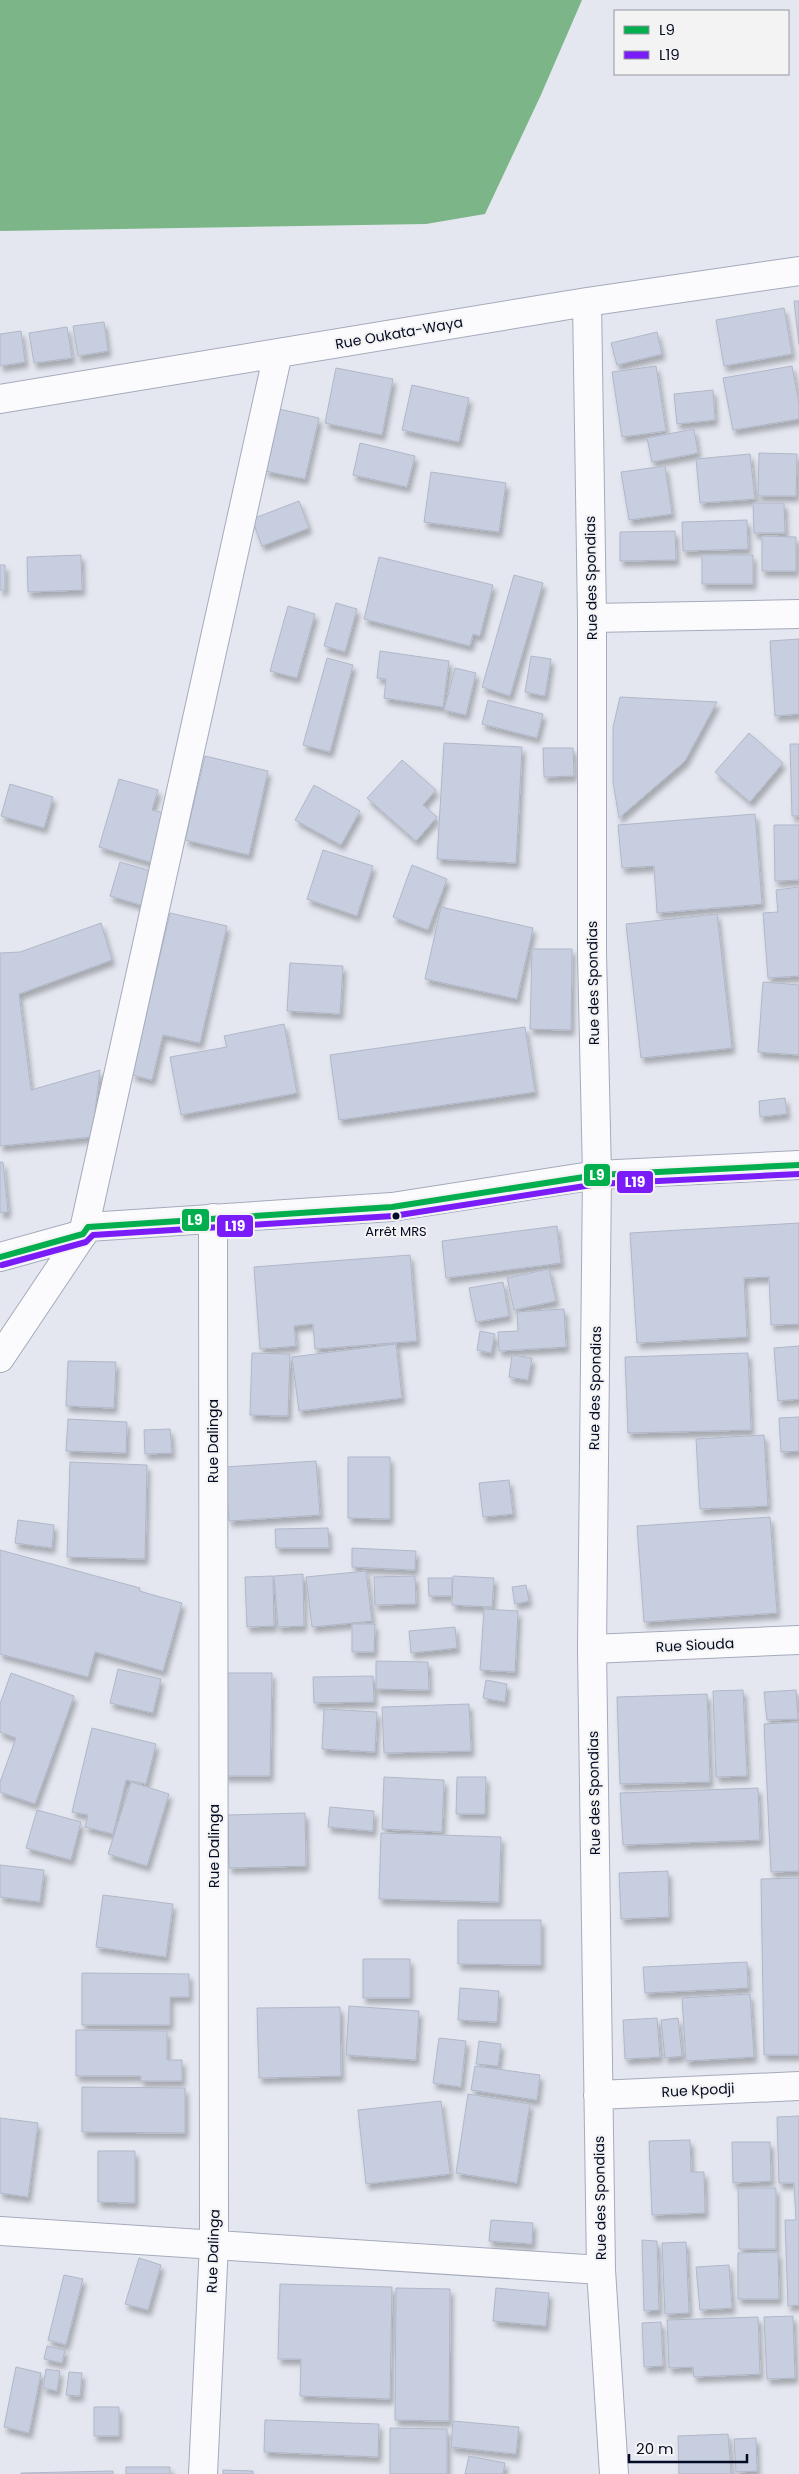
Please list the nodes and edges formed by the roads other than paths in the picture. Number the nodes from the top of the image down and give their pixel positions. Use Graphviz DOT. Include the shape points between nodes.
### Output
graph roads {
  1 [pos="799,271"];
  2 [pos="587,302"];
  3 [pos="278,353"];
  4 [pos="0,399"];
  5 [pos="799,614"];
  6 [pos="592,618"];
  7 [pos="799,1165"];
  8 [pos="597,1176"];
  9 [pos="213,1218"];
  10 [pos="83,1234"];
  11 [pos="0,1257"];
  12 [pos="0,1358"];
  13 [pos="799,1640"];
  14 [pos="592,1649"];
  15 [pos="799,2086"];
  16 [pos="598,2094"];
  17 [pos="0,2231"];
  18 [pos="214,2244"];
  19 [pos="601,2270"];
  20 [pos="203,2474"];
  21 [pos="614,2474"];
  1 -- 2 [label="street, Rue Oukata-Waya"];
  2 -- 3 [label="street, Rue Oukata-Waya"];
  2 -- 6 [label="street, Rue des Spondias"];
  3 -- 4 [label="street, Rue Oukata-Waya"];
  3 -- 10 [label="street"];
  5 -- 6 [label="street"];
  6 -- 8 [label="street, Rue des Spondias" via="592,953"];
  7 -- 8 [label="street"];
  8 -- 9 [label="street" via="392,1207"];
  8 -- 14 [label="street, Rue des Spondias"];
  9 -- 10 [label="street" via="88,1227"];
  9 -- 18 [label="street, Rue Dalinga"];
  10 -- 11 [label="street"];
  10 -- 12 [label="street"];
  13 -- 14 [label="street, Rue Siouda"];
  14 -- 16 [label="street, Rue des Spondias"];
  15 -- 16 [label="street, Rue Kpodji"];
  16 -- 19 [label="street, Rue des Spondias"];
  17 -- 18 [label="street"];
  18 -- 19 [label="street"];
  18 -- 20 [label="street, Rue Dalinga"];
  19 -- 21 [label="street, Rue des Spondias"];
}
